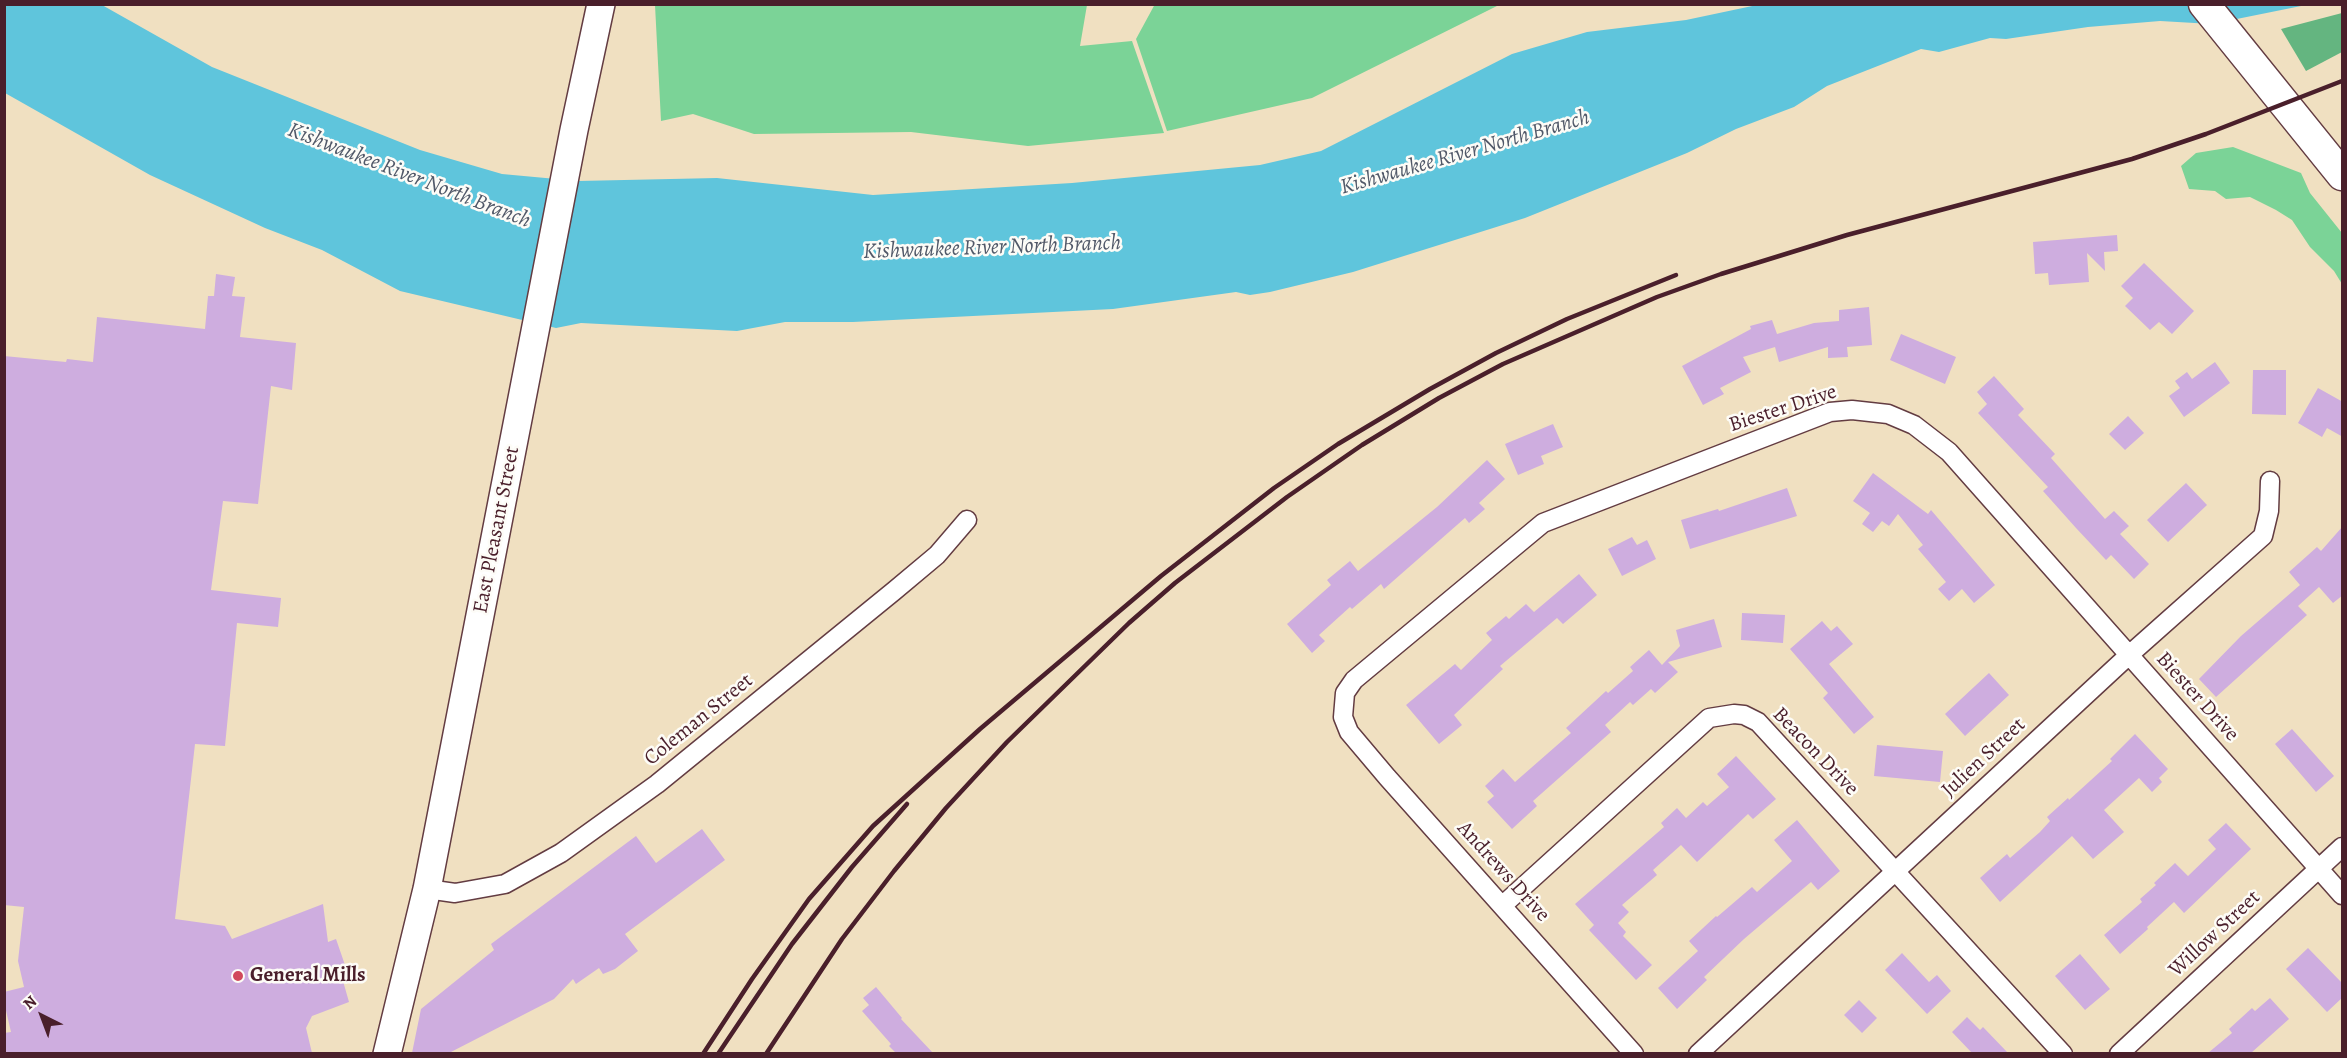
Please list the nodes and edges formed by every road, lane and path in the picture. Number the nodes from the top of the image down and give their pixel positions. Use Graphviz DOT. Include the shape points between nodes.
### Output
graph roads {
  1 [pos="601,4"];
  2 [pos="2204,4"];
  3 [pos="2343,175"];
  4 [pos="2270,481"];
  5 [pos="967,520"];
  6 [pos="2129,655"];
  7 [pos="1342,717"];
  8 [pos="2343,847"];
  9 [pos="2319,869"];
  10 [pos="1896,871"];
  11 [pos="427,889"];
  12 [pos="2343,895"];
  13 [pos="1503,906"];
  14 [pos="387,1053"];
  15 [pos="1634,1053"];
  16 [pos="1698,1053"];
  17 [pos="2063,1053"];
  18 [pos="2119,1053"];
  1 -- 11 [label="main road, East Pleasant Street"];
  2 -- 3 [label="main road"];
  4 -- 6 [label="street, Julien Street" via="2263,536"];
  5 -- 11 [label="street, Coleman Street" via="937,555 657,784 561,853 504,884 455,893"];
  6 -- 7 [label="street, Biester Drive" via="1949,452 1914,425 1888,414 1852,410 1830,412 1543,523 1354,680 1345,693"];
  6 -- 9 [label="street, Biester Drive"];
  6 -- 10 [label="street, Julien Street"];
  7 -- 13 [label="street, Andrews Drive" via="1349,732 1387,777"];
  8 -- 9 [label="street, Willow Street"];
  9 -- 12 [label="street, Biester Drive"];
  9 -- 18 [label="street, Willow Street"];
  10 -- 13 [label="street, Beacon Drive" via="1758,722 1734,714 1709,718"];
  10 -- 16 [label="street, Julien Street"];
  10 -- 17 [label="street, Beacon Drive"];
  11 -- 14 [label="main road, East Pleasant Street"];
  13 -- 15 [label="street, Andrews Drive"];
}
